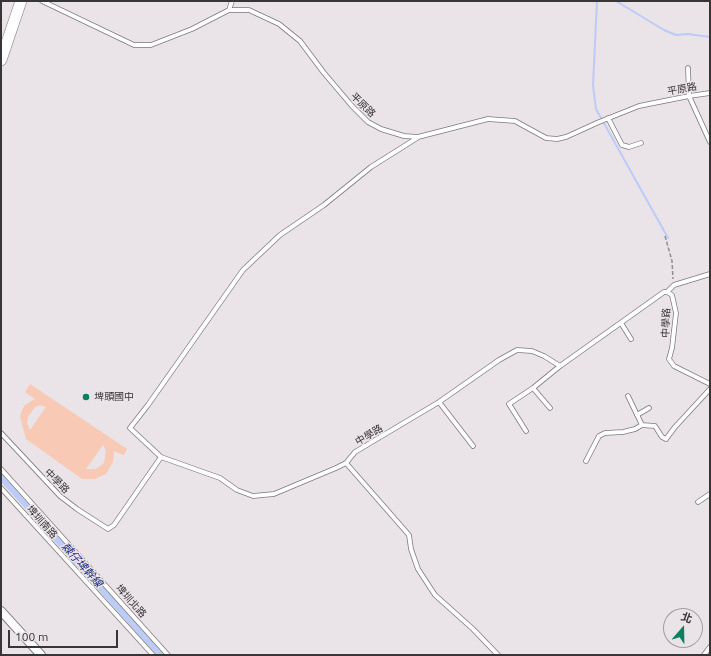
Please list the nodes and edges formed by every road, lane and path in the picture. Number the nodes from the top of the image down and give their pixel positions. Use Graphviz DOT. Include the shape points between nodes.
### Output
graph roads {
  1 [pos="21,1"];
  2 [pos="42,1"];
  3 [pos="232,1"];
  4 [pos="229,10"];
  5 [pos="1,60"];
  6 [pos="688,68"];
  7 [pos="710,93"];
  8 [pos="689,96"];
  9 [pos="608,118"];
  10 [pos="418,137"];
  11 [pos="710,142"];
  12 [pos="641,143"];
  13 [pos="665,236"];
  14 [pos="710,274"];
  15 [pos="674,285"];
  16 [pos="667,292"];
  17 [pos="621,323"];
  18 [pos="631,339"];
  19 [pos="560,366"];
  20 [pos="710,384"];
  21 [pos="533,388"];
  22 [pos="710,389"];
  23 [pos="628,396"];
  24 [pos="439,402"];
  25 [pos="550,408"];
  26 [pos="649,408"];
  27 [pos="637,415"];
  28 [pos="642,425"];
  29 [pos="526,431"];
  30 [pos="1,433"];
  31 [pos="473,446"];
  32 [pos="161,457"];
  33 [pos="586,461"];
  34 [pos="346,463"];
  35 [pos="1,469"];
  36 [pos="1,488"];
  37 [pos="710,494"];
  38 [pos="698,502"];
  39 [pos="1,611"];
  40 [pos="710,647"];
  41 [pos="41,655"];
  42 [pos="153,655"];
  43 [pos="168,655"];
  44 [pos="498,655"];
  45 [pos="704,655"];
  1 -- 5 [label="main road"];
  2 -- 4 [label="lane, 平原路" via="134,45 151,45 192,29"];
  3 -- 4 [label="lane"];
  4 -- 10 [label="lane, 平原路" via="249,10 279,24 300,41 324,73 368,122 404,136"];
  6 -- 8 [label="lane"];
  7 -- 8 [label="lane, 平原路"];
  8 -- 9 [label="lane, 平原路" via="639,106"];
  8 -- 11 [label="lane"];
  9 -- 10 [label="lane, 平原路" via="557,139 546,138 515,121 488,119"];
  9 -- 12 [label="lane" via="622,145"];
  10 -- 32 [label="lane" via="371,167 324,205 280,235 243,270 130,428"];
  13 -- 15 [label="path" via="672,261"];
  14 -- 15 [label="lane"];
  15 -- 16 [label="lane"];
  16 -- 17 [label="lane, 中學路"];
  16 -- 20 [label="lane, 中學路" via="672,295 676,313 669,358 674,366"];
  17 -- 18 [label="lane"];
  17 -- 19 [label="lane, 中學路"];
  19 -- 21 [label="lane"];
  19 -- 24 [label="lane, 中學路" via="532,351 517,350"];
  21 -- 25 [label="lane"];
  21 -- 29 [label="lane" via="509,404"];
  22 -- 28 [label="lane" via="666,439 655,426"];
  23 -- 27 [label="lane"];
  24 -- 31 [label="lane"];
  24 -- 34 [label="lane, 中學路" via="355,452"];
  26 -- 27 [label="lane"];
  27 -- 28 [label="lane"];
  28 -- 33 [label="lane" via="624,432 605,433 599,436"];
  30 -- 32 [label="lane, 中學路" via="60,496 108,530"];
  32 -- 34 [label="lane, 中學路" via="220,478 237,490 253,496 274,494"];
  34 -- 44 [label="lane" via="409,535 418,569 435,595"];
  35 -- 43 [label="lane, 埤圳北路"];
  36 -- 42 [label="lane, 埤圳南路"];
  37 -- 38 [label="lane"];
  39 -- 41 [label="street"];
  40 -- 45 [label="lane"];
}
